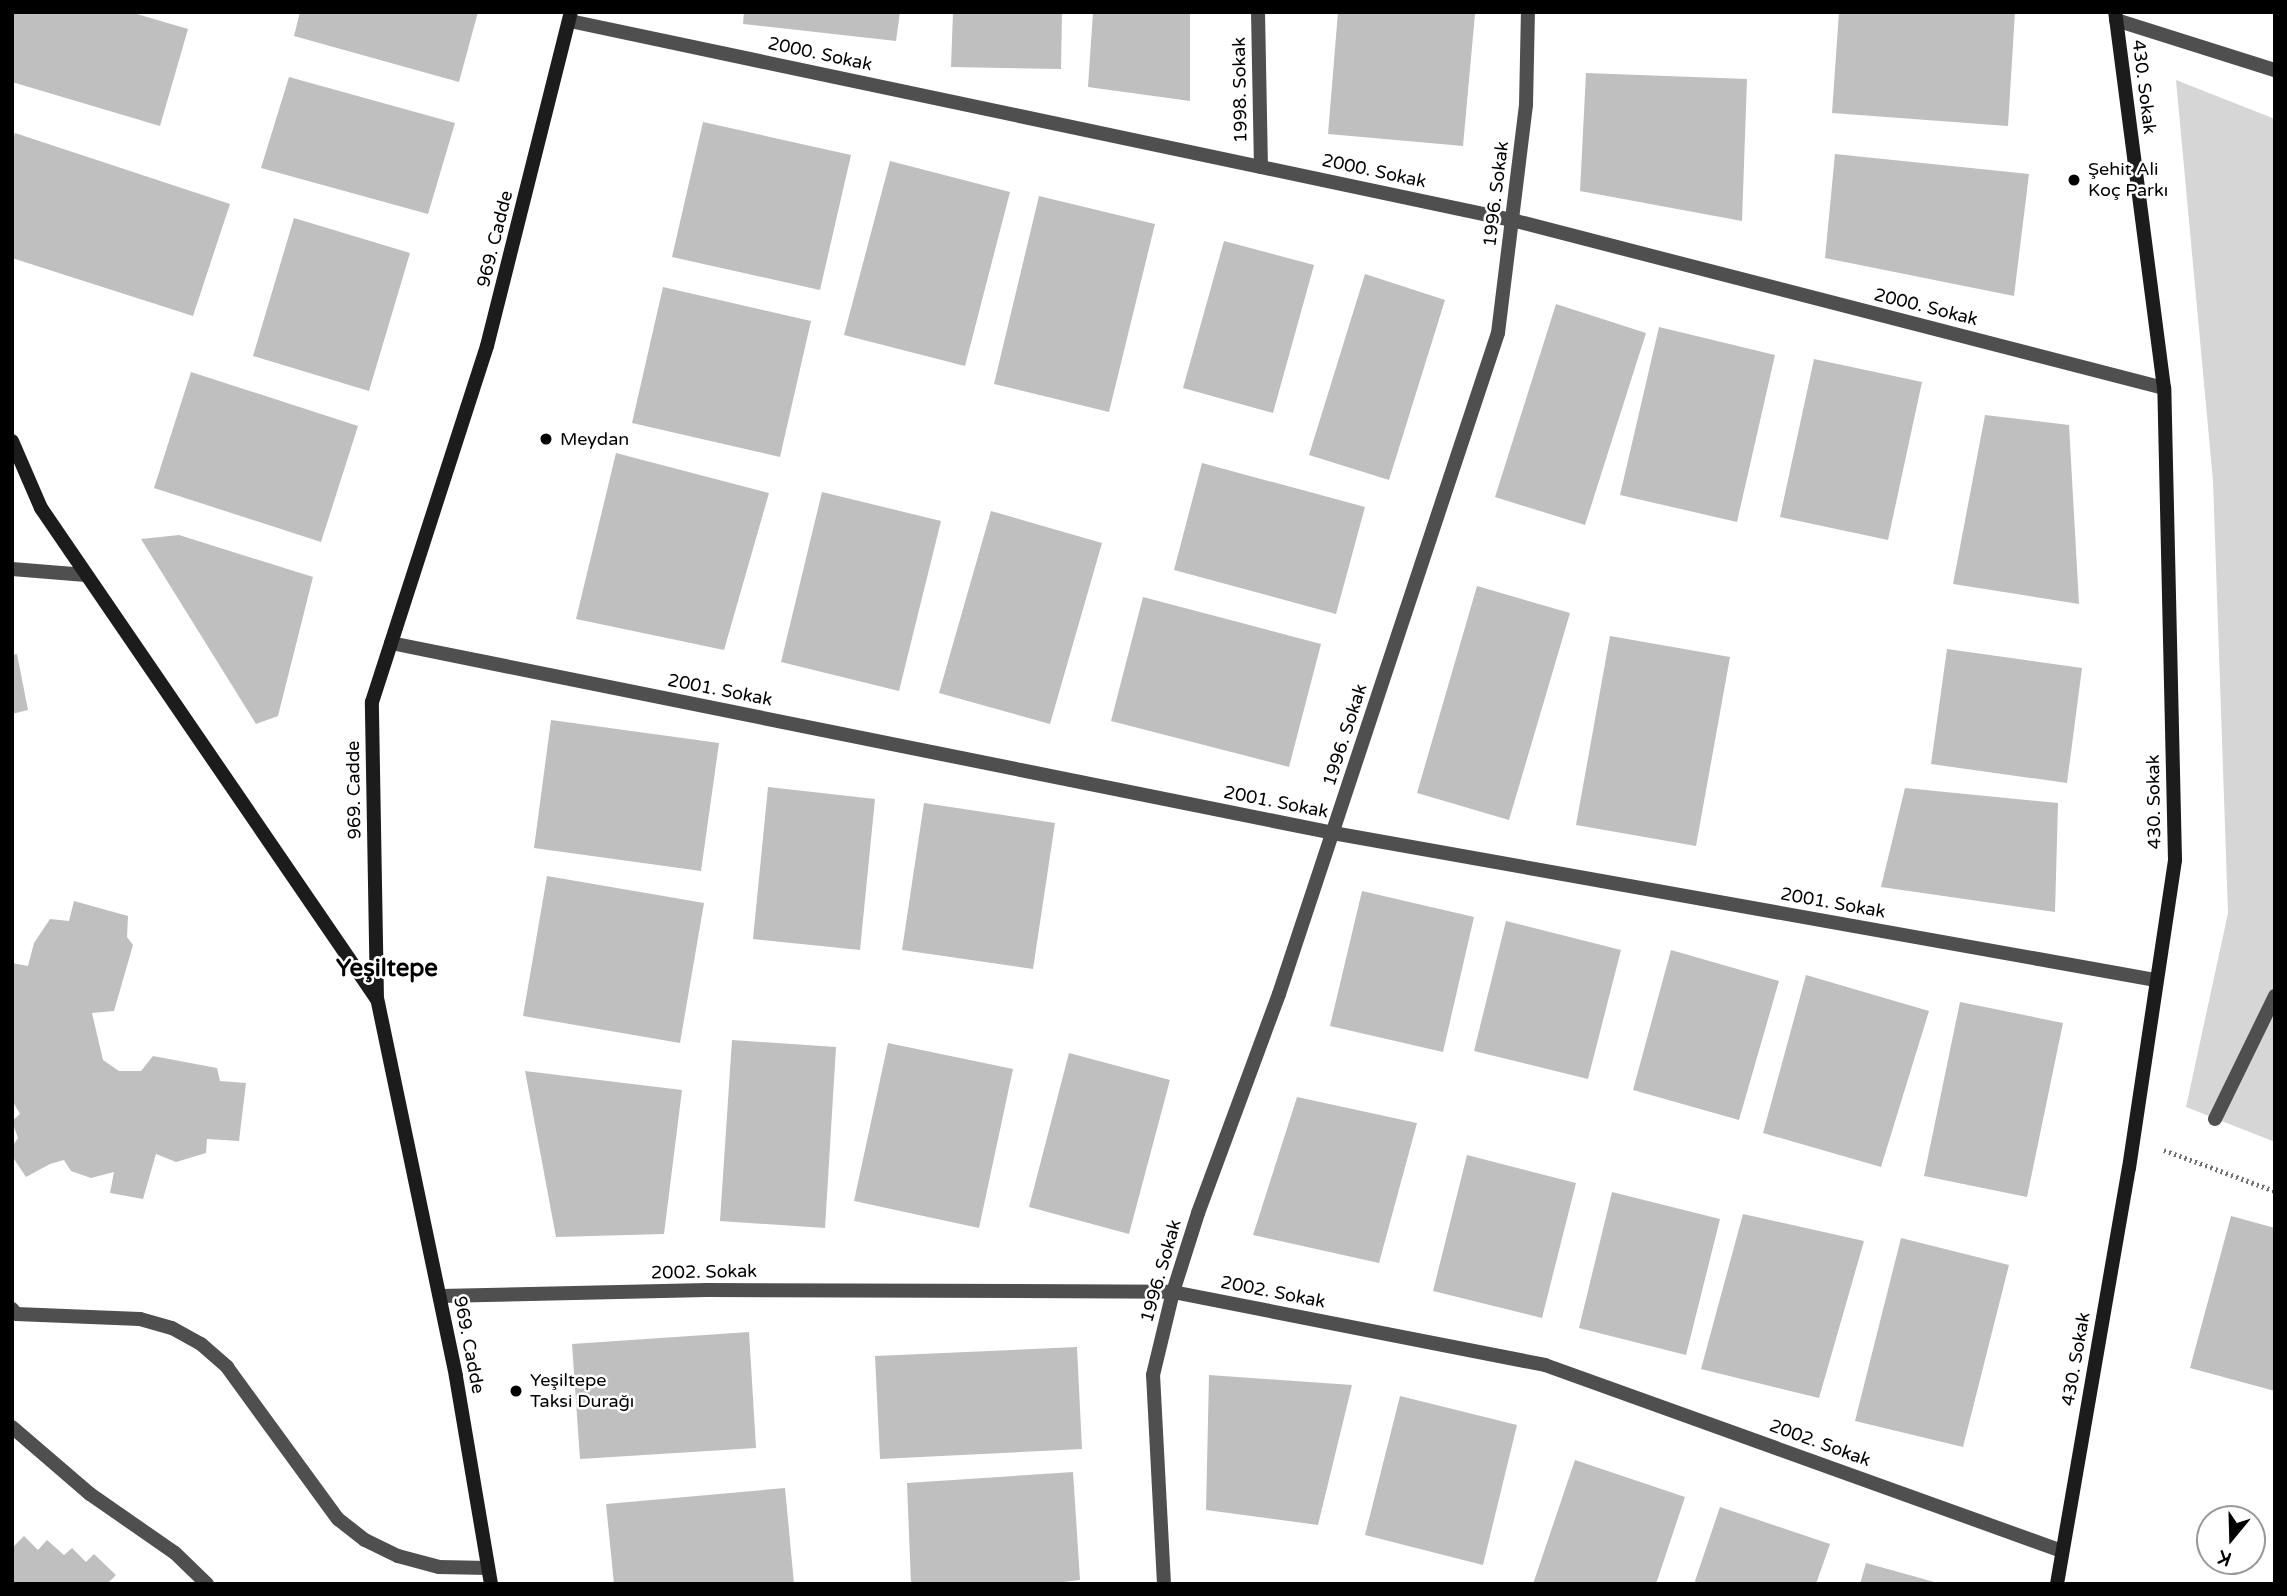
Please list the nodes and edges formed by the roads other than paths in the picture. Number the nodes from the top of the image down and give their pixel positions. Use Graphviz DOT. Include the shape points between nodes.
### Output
graph roads {
  1 [pos="1258,12"];
  2 [pos="1528,12"];
  3 [pos="2115,16"];
  4 [pos="571,17"];
  5 [pos="2275,70"];
  6 [pos="1261,167"];
  7 [pos="1512,220"];
  8 [pos="2164,388"];
  9 [pos="12,441"];
  10 [pos="12,569"];
  11 [pos="86,575"];
  12 [pos="391,643"];
  13 [pos="1333,833"];
  14 [pos="2157,980"];
  15 [pos="2275,996"];
  16 [pos="377,999"];
  17 [pos="2215,1119"];
  18 [pos="1173,1292"];
  19 [pos="440,1296"];
  20 [pos="14,1314"];
  21 [pos="12,1427"];
  22 [pos="2062,1551"];
  23 [pos="488,1568"];
  24 [pos="207,1584"];
  25 [pos="491,1584"];
  26 [pos="1164,1584"];
  27 [pos="2057,1584"];
  1 -- 6 [label="street, 1998. Sokak"];
  2 -- 7 [label="street, 1996. Sokak" via="1526,105"];
  3 -- 5 [label="street"];
  3 -- 8 [label="street, 430. Sokak"];
  4 -- 6 [label="street, 2000. Sokak"];
  4 -- 12 [label="street, 969. Cadde" via="487,346"];
  6 -- 7 [label="street, 2000. Sokak"];
  7 -- 8 [label="street, 2000. Sokak"];
  7 -- 13 [label="street, 1996. Sokak" via="1498,333"];
  8 -- 14 [label="street, 430. Sokak" via="2175,860"];
  9 -- 11 [label="street" via="41,508"];
  10 -- 11 [label="street"];
  11 -- 16 [label="street"];
  12 -- 13 [label="street, 2001. Sokak"];
  12 -- 16 [label="street, 969. Cadde" via="372,702"];
  13 -- 14 [label="street, 2001. Sokak"];
  13 -- 18 [label="street, 1996. Sokak"];
  14 -- 22 [label="street, 430. Sokak"];
  15 -- 17 [label="street"];
  16 -- 19 [label="street, 969. Cadde"];
  18 -- 19 [label="street, 2002. Sokak" via="706,1290"];
  18 -- 22 [label="street, 2002. Sokak" via="1545,1365"];
  18 -- 26 [label="street, 1996. Sokak" via="1153,1375"];
  19 -- 23 [label="street, 969. Cadde"];
  20 -- 23 [label="street" via="140,1319 201,1344 228,1367 338,1519 365,1540 398,1556 439,1567"];
  21 -- 24 [label="street" via="90,1494 175,1553"];
  22 -- 27 [label="street, 430. Sokak"];
  23 -- 25 [label="street, 969. Cadde"];
}
